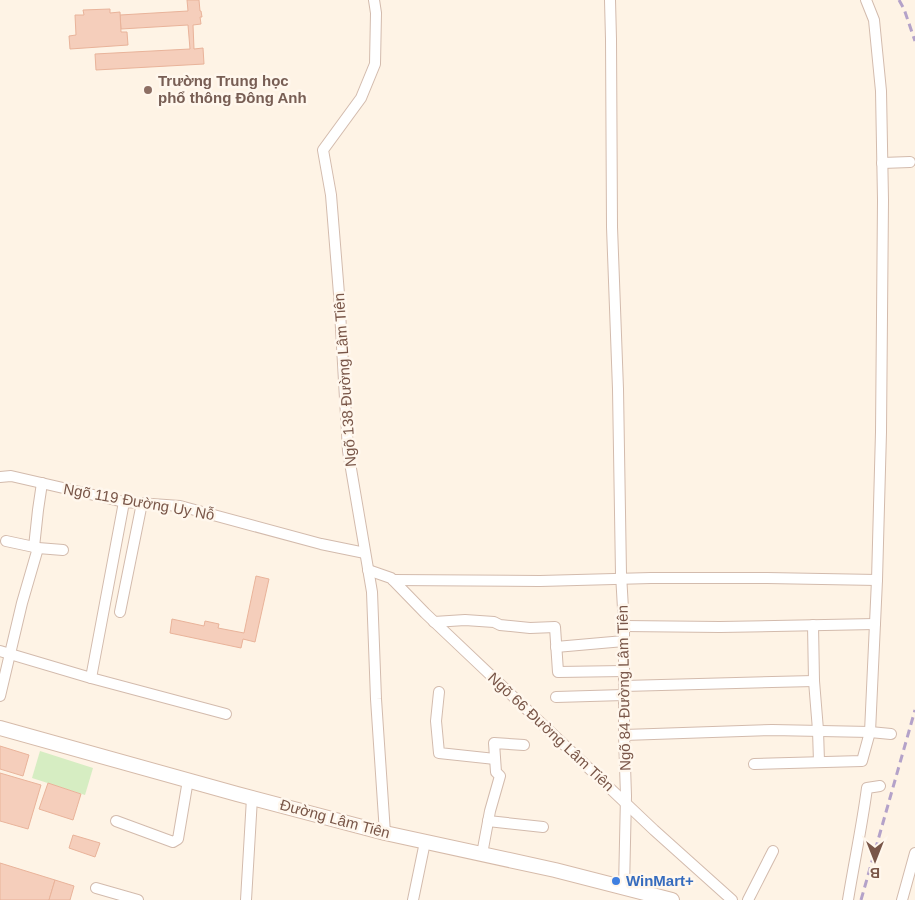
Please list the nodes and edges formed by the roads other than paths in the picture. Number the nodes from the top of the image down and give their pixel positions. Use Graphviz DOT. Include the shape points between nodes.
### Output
graph roads {
  1 [pos="374,0"];
  2 [pos="610,0"];
  3 [pos="866,0"];
  4 [pos="910,162"];
  5 [pos="882,163"];
  6 [pos="0,476"];
  7 [pos="42,483"];
  8 [pos="124,502"];
  9 [pos="142,503"];
  10 [pos="6,541"];
  11 [pos="36,547"];
  12 [pos="64,550"];
  13 [pos="365,553"];
  14 [pos="368,570"];
  15 [pos="621,579"];
  16 [pos="393,580"];
  17 [pos="877,580"];
  18 [pos="120,612"];
  19 [pos="434,622"];
  20 [pos="875,624"];
  21 [pos="813,625"];
  22 [pos="624,626"];
  23 [pos="624,641"];
  24 [pos="556,647"];
  25 [pos="0,651"];
  26 [pos="11,653"];
  27 [pos="624,670"];
  28 [pos="91,678"];
  29 [pos="814,681"];
  30 [pos="624,690"];
  31 [pos="440,692"];
  32 [pos="0,696"];
  33 [pos="556,697"];
  34 [pos="226,714"];
  35 [pos="0,728"];
  36 [pos="818,730"];
  37 [pos="870,732"];
  38 [pos="891,734"];
  39 [pos="624,735"];
  40 [pos="524,746"];
  41 [pos="495,759"];
  42 [pos="819,762"];
  43 [pos="754,764"];
  44 [pos="188,780"];
  45 [pos="880,786"];
  46 [pos="252,798"];
  47 [pos="626,803"];
  48 [pos="116,821"];
  49 [pos="488,821"];
  50 [pos="543,827"];
  51 [pos="385,833"];
  52 [pos="425,842"];
  53 [pos="773,851"];
  54 [pos="915,853"];
  55 [pos="482,854"];
  56 [pos="96,888"];
  57 [pos="624,888"];
  58 [pos="138,900"];
  59 [pos="246,900"];
  60 [pos="412,900"];
  61 [pos="672,900"];
  62 [pos="732,900"];
  63 [pos="748,900"];
  64 [pos="848,900"];
  65 [pos="902,900"];
  1 -- 13 [label="street, Ngõ 138 Đường Lâm Tiên" via="375,64 361,98 323,150 331,195 348,451"];
  2 -- 15 [label="street, Ngõ 84 Đường Lâm Tiên"];
  3 -- 5 [label="street" via="874,20 881,91"];
  4 -- 5 [label="street"];
  5 -- 17 [label="street"];
  6 -- 7 [label="street, Ngõ 119 Đường Uy Nỗ"];
  7 -- 8 [label="street, Ngõ 119 Đường Uy Nỗ"];
  7 -- 11 [label="street"];
  8 -- 9 [label="street, Ngõ 119 Đường Uy Nỗ"];
  8 -- 28 [label="street"];
  9 -- 13 [label="street, Ngõ 119 Đường Uy Nỗ" via="180,506"];
  9 -- 18 [label="street"];
  10 -- 11 [label="street"];
  11 -- 12 [label="street"];
  11 -- 26 [label="street"];
  13 -- 14 [label="street, Ngõ 138 Đường Lâm Tiên"];
  14 -- 16 [label="street, Ngõ 66 Đường Lâm Tiên"];
  14 -- 51 [label="street, Ngõ 138 Đường Lâm Tiên" via="372,592"];
  15 -- 16 [label="street"];
  15 -- 17 [label="street"];
  15 -- 22 [label="street, Ngõ 84 Đường Lâm Tiên"];
  16 -- 19 [label="street, Ngõ 66 Đường Lâm Tiên"];
  17 -- 20 [label="street"];
  19 -- 24 [label="street" via="475,621 530,628 555,627"];
  19 -- 47 [label="street, Ngõ 66 Đường Lâm Tiên"];
  20 -- 21 [label="street"];
  20 -- 37 [label="street"];
  21 -- 22 [label="street"];
  21 -- 29 [label="street"];
  22 -- 23 [label="street, Ngõ 84 Đường Lâm Tiên"];
  23 -- 24 [label="street"];
  23 -- 27 [label="street, Ngõ 84 Đường Lâm Tiên"];
  24 -- 27 [label="street" via="558,672"];
  25 -- 26 [label="street"];
  26 -- 28 [label="street"];
  26 -- 32 [label="street"];
  27 -- 30 [label="street, Ngõ 84 Đường Lâm Tiên"];
  28 -- 34 [label="street"];
  29 -- 30 [label="street"];
  29 -- 36 [label="street"];
  30 -- 33 [label="street"];
  30 -- 39 [label="street, Ngõ 84 Đường Lâm Tiên"];
  31 -- 41 [label="street" via="436,721 439,753"];
  35 -- 44 [label="street, Đường Lâm Tiên"];
  36 -- 37 [label="street"];
  36 -- 39 [label="street"];
  36 -- 42 [label="street"];
  37 -- 38 [label="street"];
  37 -- 42 [label="street" via="862,761"];
  39 -- 47 [label="street, Ngõ 84 Đường Lâm Tiên"];
  40 -- 41 [label="street" via="494,742"];
  41 -- 49 [label="street" via="496,772 500,776"];
  42 -- 43 [label="street"];
  44 -- 46 [label="street, Đường Lâm Tiên"];
  44 -- 48 [label="street" via="178,839 173,842"];
  45 -- 64 [label="street" via="867,788"];
  46 -- 51 [label="street, Đường Lâm Tiên"];
  46 -- 59 [label="street"];
  47 -- 57 [label="street, Ngõ 84 Đường Lâm Tiên"];
  47 -- 62 [label="street, Ngõ 66 Đường Lâm Tiên"];
  49 -- 50 [label="street"];
  49 -- 55 [label="street"];
  51 -- 52 [label="street, Đường Lâm Tiên"];
  52 -- 55 [label="street, Đường Lâm Tiên"];
  52 -- 60 [label="street"];
  53 -- 63 [label="street"];
  54 -- 65 [label="street"];
  55 -- 57 [label="street, Đường Lâm Tiên"];
  56 -- 58 [label="street"];
  57 -- 61 [label="street, Đường Lâm Tiên"];
}
